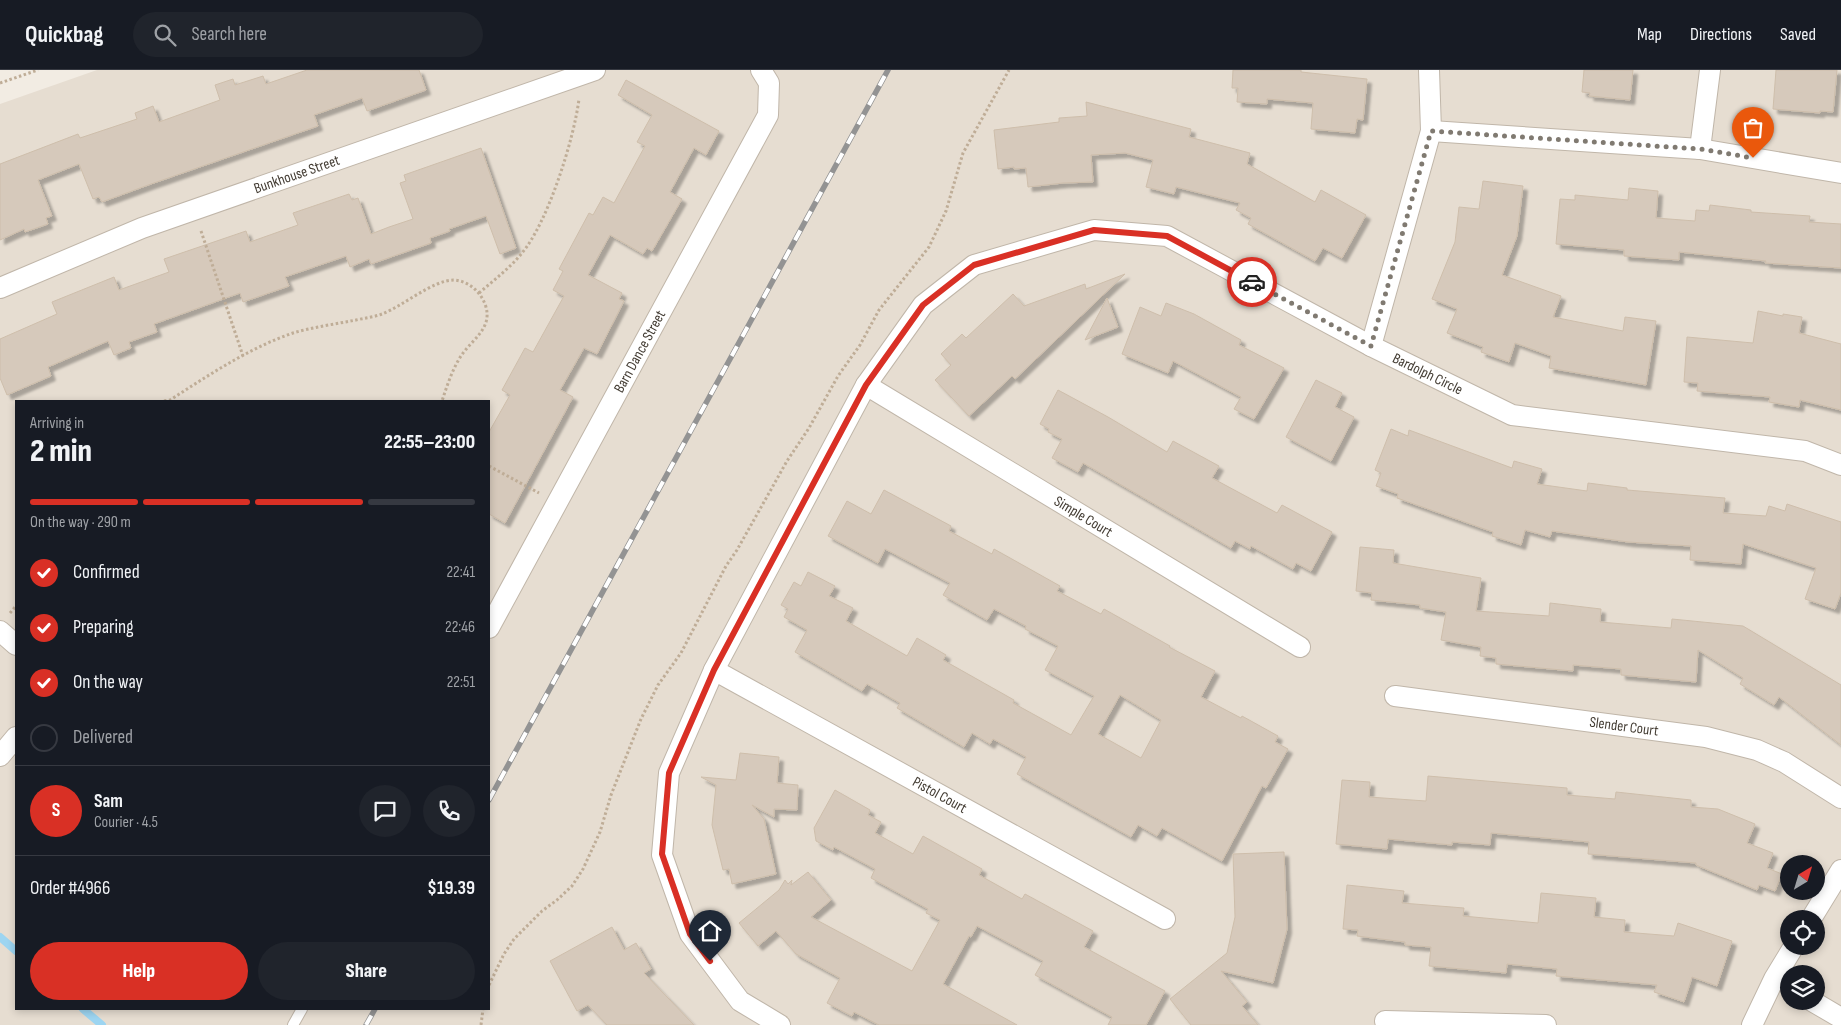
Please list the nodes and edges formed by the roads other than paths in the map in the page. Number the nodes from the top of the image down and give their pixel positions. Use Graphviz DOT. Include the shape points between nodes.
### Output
graph roads {
  1 [pos="761,70"];
  2 [pos="1429,70"];
  3 [pos="1710,70"];
  4 [pos="588,72"];
  5 [pos="1431,131"];
  6 [pos="1700,149"];
  7 [pos="1841,173"];
  8 [pos="0,288"];
  9 [pos="1371,346"];
  10 [pos="866,385"];
  11 [pos="1841,465"];
  12 [pos="490,626"];
  13 [pos="0,631"];
  14 [pos="15,644"];
  15 [pos="1300,647"];
  16 [pos="714,670"];
  17 [pos="1395,696"];
  18 [pos="15,738"];
  19 [pos="0,756"];
  20 [pos="1841,798"];
  21 [pos="1841,870"];
  22 [pos="1817,910"];
  23 [pos="1165,919"];
  24 [pos="1780,984"];
  25 [pos="1825,1009"];
  26 [pos="301,1010"];
  27 [pos="1841,1018"];
  28 [pos="1385,1021"];
  29 [pos="293,1025"];
  30 [pos="780,1025"];
  31 [pos="1546,1025"];
  32 [pos="1752,1025"];
  1 -- 12 [label="street, Barn Dance Street" via="769,83 768,115"];
  2 -- 5 [label="street"];
  3 -- 6 [label="street"];
  4 -- 8 [label="street, Bunkhouse Street" via="142,228"];
  5 -- 6 [label="street"];
  5 -- 9 [label="street"];
  6 -- 7 [label="street"];
  9 -- 10 [label="street, Bardolph Circle" via="1167,236 1094,230 974,265 923,305"];
  9 -- 11 [label="street, Bardolph Circle" via="1512,415 1805,451"];
  10 -- 15 [label="street, Simple Court"];
  10 -- 16 [label="street, Bardolph Circle"];
  13 -- 14 [label="street"];
  16 -- 23 [label="street, Pistol Court"];
  16 -- 30 [label="street, Bardolph Circle" via="669,773 662,854 690,934 740,1001"];
  17 -- 20 [label="street, Slender Court" via="1706,737 1758,750 1784,762"];
  18 -- 19 [label="street"];
  21 -- 22 [label="street"];
  24 -- 32 [label="street"];
  25 -- 27 [label="street"];
  26 -- 29 [label="lane"];
  28 -- 31 [label="street"];
}
